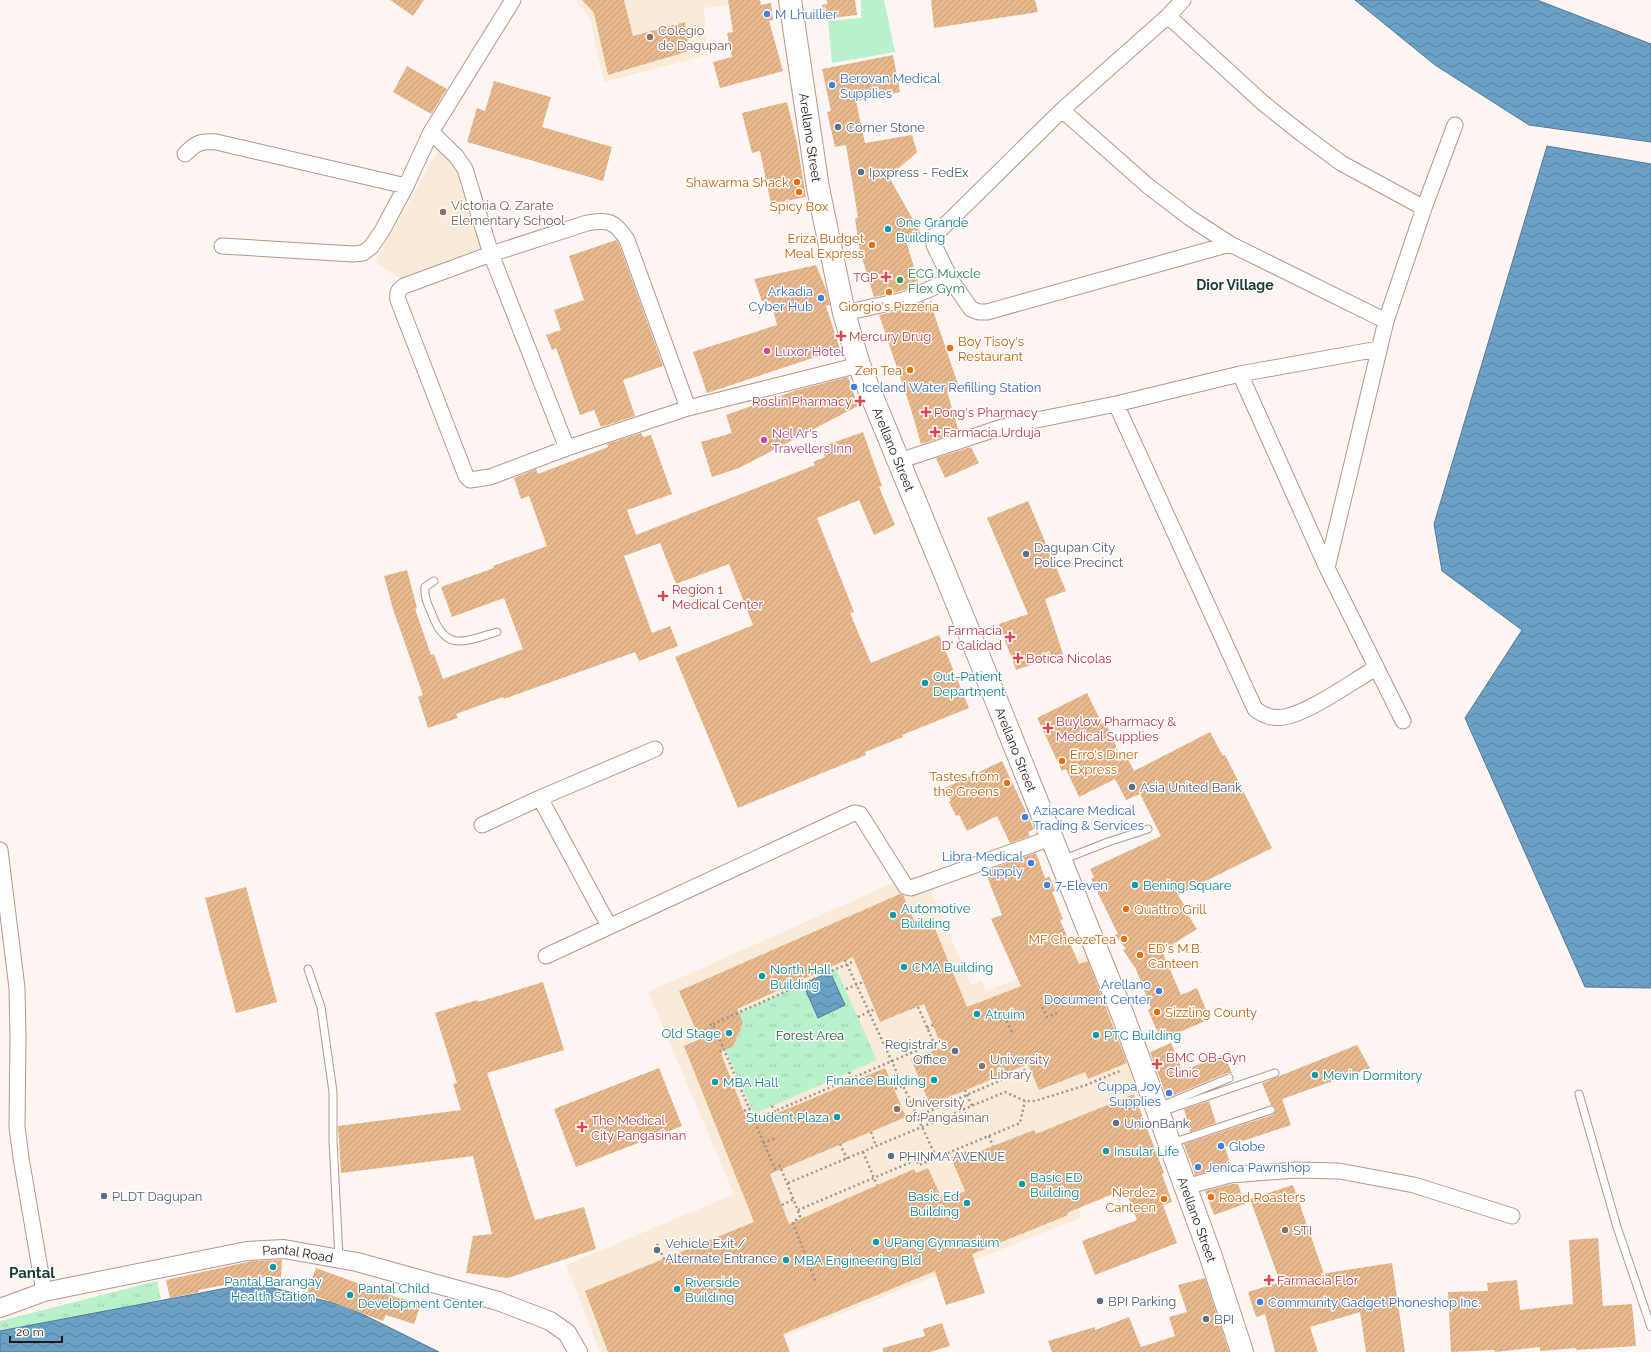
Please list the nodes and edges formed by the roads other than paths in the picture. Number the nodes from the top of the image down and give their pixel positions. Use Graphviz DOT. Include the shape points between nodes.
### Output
graph roads {
  1 [pos="513,0"];
  2 [pos="790,0"];
  3 [pos="1183,0"];
  4 [pos="1168,16"];
  5 [pos="1062,110"];
  6 [pos="1455,125"];
  7 [pos="431,132"];
  8 [pos="184,154"];
  9 [pos="406,186"];
  10 [pos="1424,208"];
  11 [pos="1230,244"];
  12 [pos="222,246"];
  13 [pos="491,254"];
  14 [pos="951,280"];
  15 [pos="844,313"];
  16 [pos="1386,321"];
  17 [pos="1378,349"];
  18 [pos="859,365"];
  19 [pos="1240,374"];
  20 [pos="1116,404"];
  21 [pos="688,408"];
  22 [pos="567,448"];
  23 [pos="899,461"];
  24 [pos="1327,568"];
  25 [pos="434,581"];
  26 [pos="497,632"];
  27 [pos="1376,668"];
  28 [pos="1403,721"];
  29 [pos="655,749"];
  30 [pos="540,798"];
  31 [pos="482,825"];
  32 [pos="1148,829"];
  33 [pos="1051,838"];
  34 [pos="0,850"];
  35 [pos="1060,861"];
  36 [pos="609,926"];
  37 [pos="546,956"];
  38 [pos="308,969"];
  39 [pos="1274,1073"];
  40 [pos="1229,1078"];
  41 [pos="1579,1094"];
  42 [pos="1158,1110"];
  43 [pos="1271,1110"];
  44 [pos="1170,1144"];
  45 [pos="1185,1187"];
  46 [pos="1512,1216"];
  47 [pos="339,1258"];
  48 [pos="44,1292"];
  49 [pos="0,1308"];
  50 [pos="1651,1327"];
  51 [pos="578,1352"];
  52 [pos="1242,1352"];
  1 -- 7 [label="street"];
  2 -- 15 [label="highway, Arellano Street" via="818,188"];
  3 -- 4 [label="street"];
  4 -- 5 [label="street"];
  4 -- 10 [label="street" via="1263,103 1302,134 1341,163"];
  5 -- 11 [label="street" via="1148,186"];
  5 -- 14 [label="street" via="935,235 934,245"];
  6 -- 10 [label="street"];
  7 -- 9 [label="street"];
  7 -- 13 [label="street" via="456,156 465,169"];
  8 -- 9 [label="street" via="203,141 216,142"];
  9 -- 12 [label="street" via="382,230 371,247 363,253"];
  10 -- 16 [label="street"];
  11 -- 14 [label="street" via="987,312 971,308"];
  11 -- 16 [label="street"];
  13 -- 21 [label="street" via="587,223 609,221 615,225 622,232 630,248"];
  13 -- 22 [label="street"];
  13 -- 22 [label="street" via="404,286 397,293 463,468 470,480 490,477"];
  14 -- 15 [label="street" via="904,300"];
  15 -- 18 [label="highway, Arellano Street"];
  16 -- 17 [label="street"];
  17 -- 19 [label="street"];
  17 -- 24 [label="street"];
  18 -- 21 [label="street"];
  18 -- 23 [label="highway, Arellano Street"];
  19 -- 20 [label="street"];
  19 -- 24 [label="street"];
  20 -- 23 [label="street" via="1002,427"];
  20 -- 27 [label="street" via="1255,709 1273,718 1284,717 1310,708"];
  21 -- 22 [label="street"];
  23 -- 33 [label="highway, Arellano Street"];
  24 -- 27 [label="street"];
  25 -- 26 [label="lane" via="425,587 424,594 437,628 446,638 461,642"];
  27 -- 28 [label="street"];
  29 -- 30 [label="street"];
  30 -- 31 [label="street"];
  30 -- 36 [label="street"];
  32 -- 35 [label="lane"];
  33 -- 35 [label="highway, Arellano Street"];
  33 -- 36 [label="street" via="910,888 906,887 860,814 854,813"];
  34 -- 48 [label="street" via="17,988 17,1127"];
  35 -- 42 [label="highway, Arellano Street" via="1104,967"];
  36 -- 37 [label="street"];
  38 -- 47 [label="lane" via="321,1006 333,1092"];
  39 -- 42 [label="lane"];
  40 -- 42 [label="lane"];
  41 -- 50 [label="lane" via="1615,1219"];
  42 -- 44 [label="highway, Arellano Street"];
  43 -- 44 [label="lane"];
  44 -- 45 [label="highway, Arellano Street"];
  45 -- 46 [label="street" via="1230,1175 1296,1170 1339,1171 1414,1185"];
  45 -- 52 [label="highway, Arellano Street"];
  47 -- 48 [label="street, Pantal Road" via="284,1249 247,1251"];
  47 -- 51 [label="street, Pantal Road" via="506,1304 550,1321 567,1333"];
  48 -- 49 [label="street, Pantal Road"];
}
